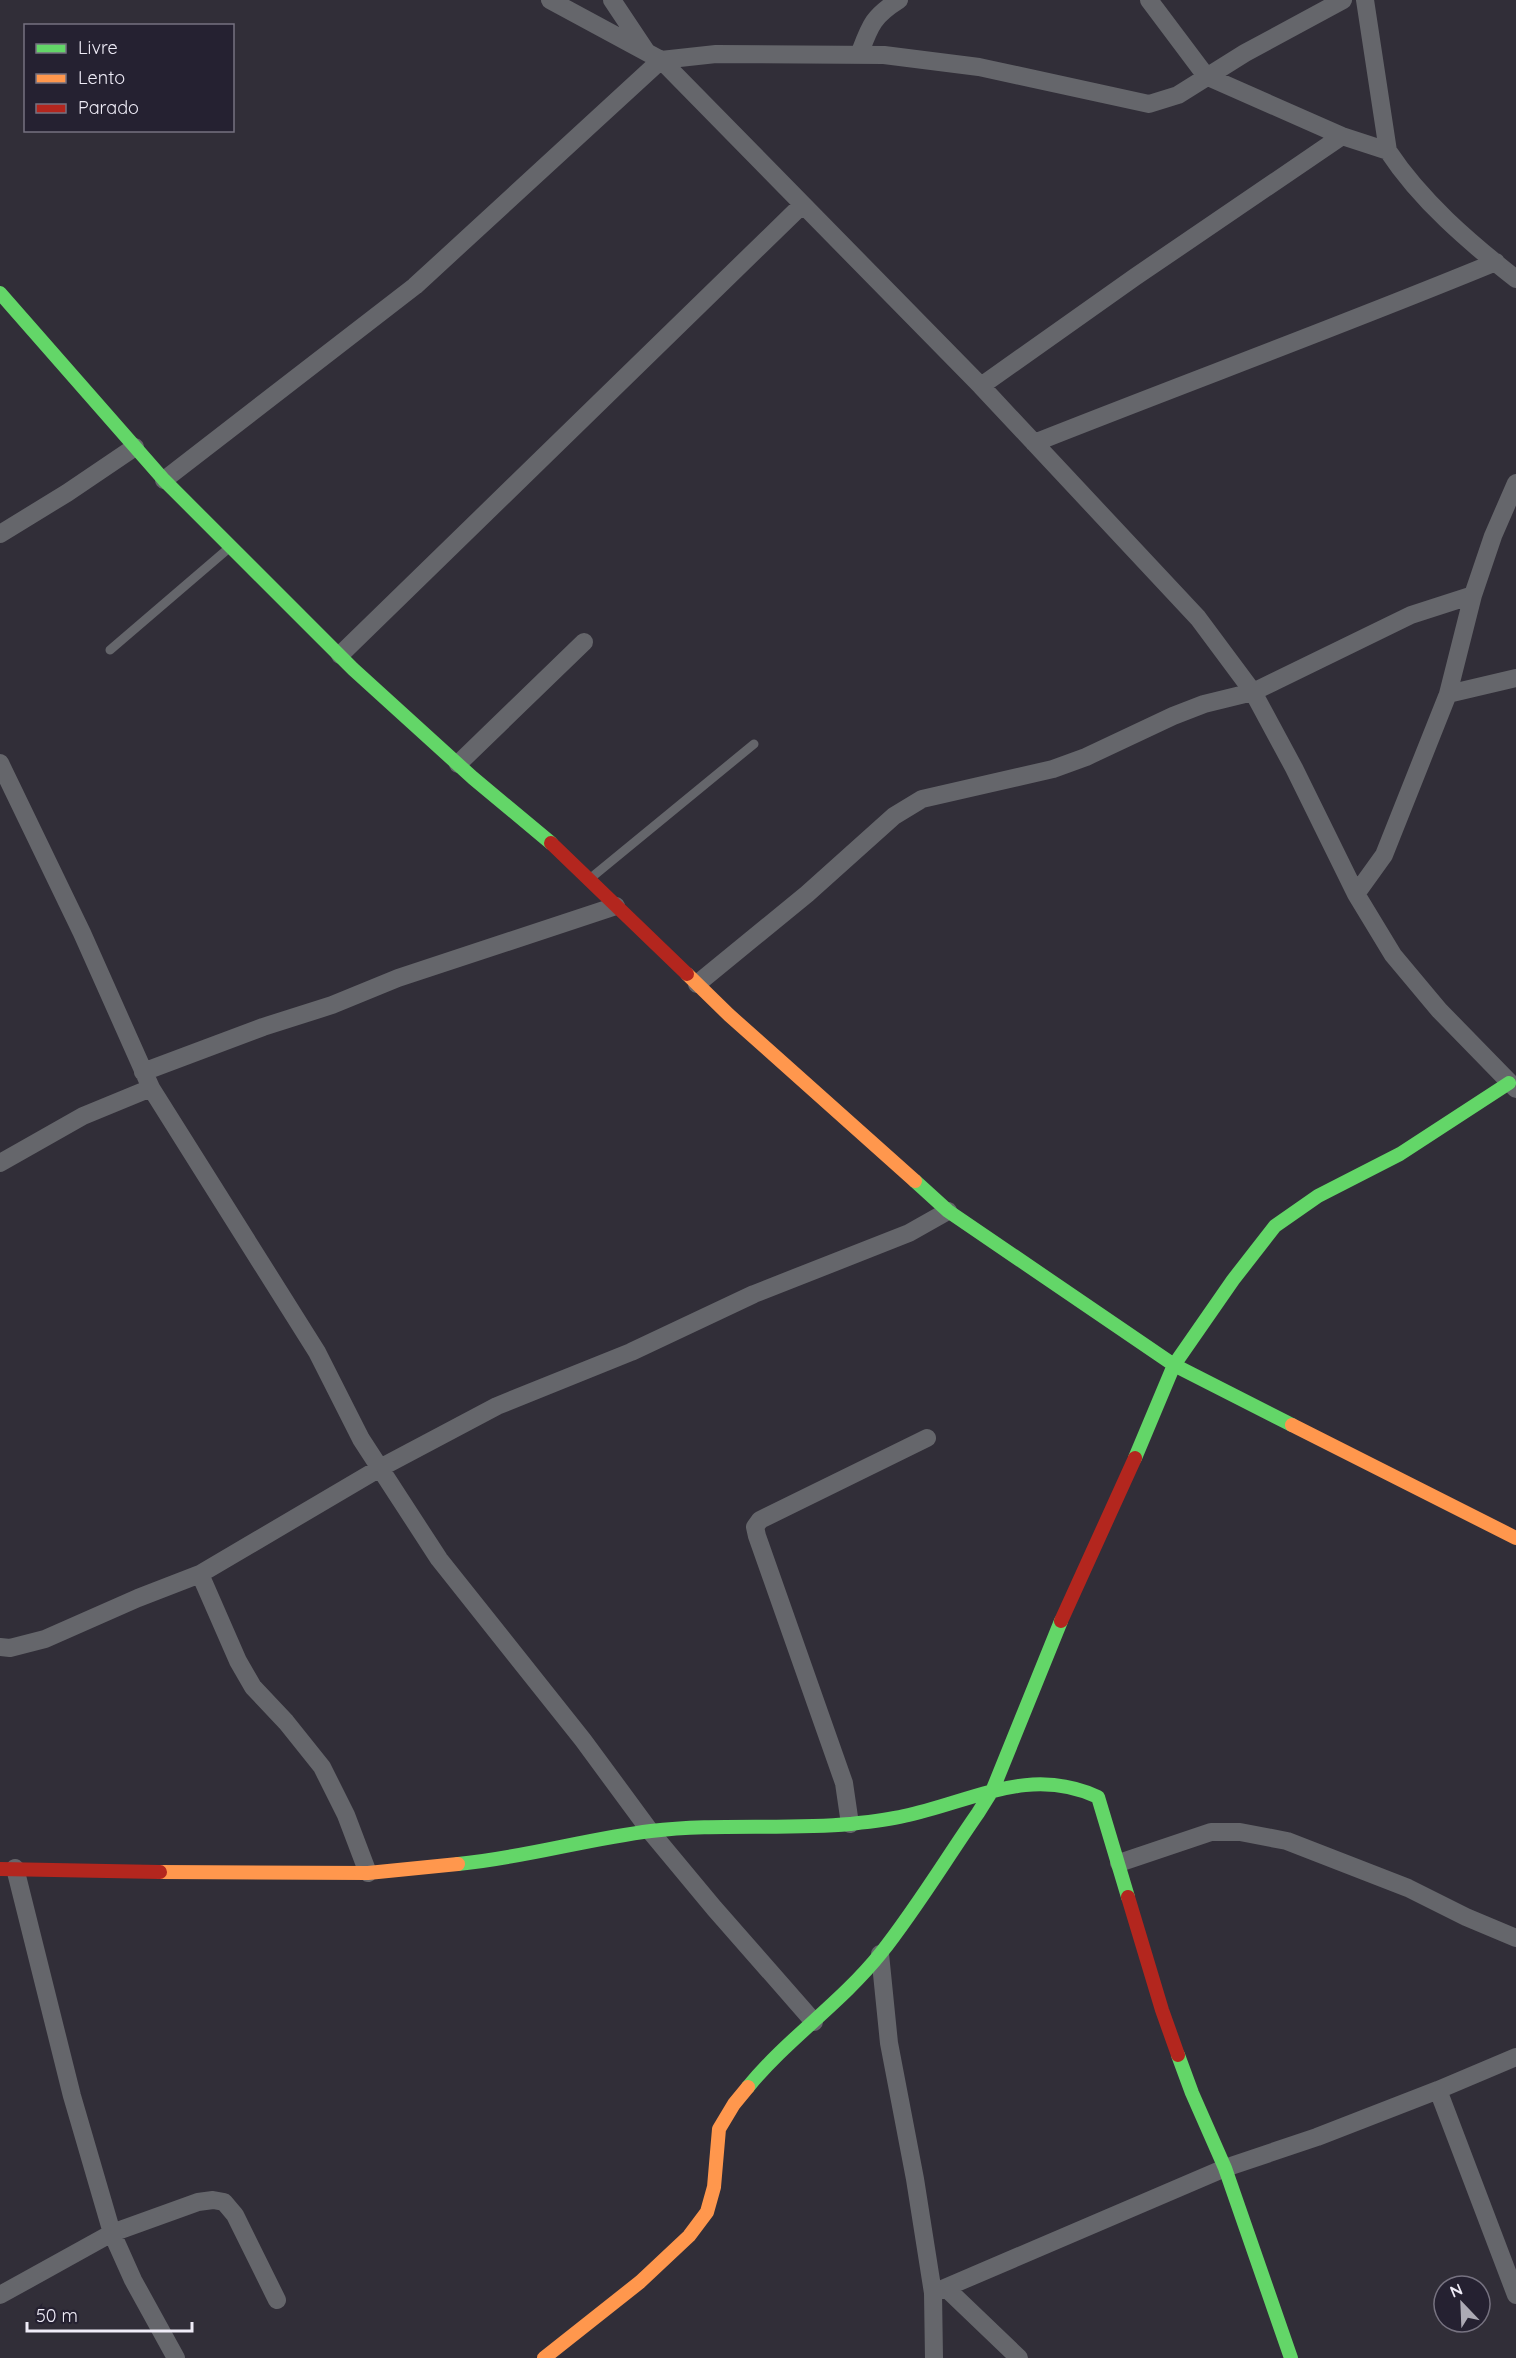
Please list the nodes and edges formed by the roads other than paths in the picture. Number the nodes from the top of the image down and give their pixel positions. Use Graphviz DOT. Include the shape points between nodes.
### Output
graph roads {
  1 [pos="612,0"];
  2 [pos="900,0"];
  3 [pos="1149,0"];
  4 [pos="1343,0"];
  5 [pos="1365,0"];
  6 [pos="554,1"];
  7 [pos="859,55"];
  8 [pos="654,56"];
  9 [pos="1206,76"];
  10 [pos="1342,136"];
  11 [pos="1388,151"];
  12 [pos="802,205"];
  13 [pos="1496,262"];
  14 [pos="1516,279"];
  15 [pos="0,293"];
  16 [pos="981,386"];
  17 [pos="1034,443"];
  18 [pos="135,447"];
  19 [pos="164,480"];
  20 [pos="1516,483"];
  21 [pos="0,534"];
  22 [pos="231,547"];
  23 [pos="1473,595"];
  24 [pos="584,642"];
  25 [pos="110,650"];
  26 [pos="340,656"];
  27 [pos="1516,678"];
  28 [pos="1253,692"];
  29 [pos="1448,694"];
  30 [pos="753,744"];
  31 [pos="0,763"];
  32 [pos="458,764"];
  33 [pos="591,878"];
  34 [pos="1356,894"];
  35 [pos="616,906"];
  36 [pos="697,984"];
  37 [pos="147,1080"];
  38 [pos="1513,1086"];
  39 [pos="0,1163"];
  40 [pos="948,1211"];
  41 [pos="1174,1365"];
  42 [pos="927,1438"];
  43 [pos="380,1468"];
  44 [pos="1516,1538"];
  45 [pos="200,1574"];
  46 [pos="0,1647"];
  47 [pos="993,1789"];
  48 [pos="850,1824"];
  49 [pos="650,1831"];
  50 [pos="1119,1863"];
  51 [pos="7,1869"];
  52 [pos="368,1873"];
  53 [pos="1516,1938"];
  54 [pos="880,1954"];
  55 [pos="814,2022"];
  56 [pos="1516,2057"];
  57 [pos="1438,2090"];
  58 [pos="1225,2168"];
  59 [pos="112,2233"];
  60 [pos="940,2291"];
  61 [pos="0,2295"];
  62 [pos="1516,2295"];
  63 [pos="278,2300"];
  64 [pos="176,2358"];
  65 [pos="543,2358"];
  66 [pos="933,2358"];
  67 [pos="1018,2358"];
  68 [pos="1291,2358"];
  1 -- 8 [label="street"];
  2 -- 7 [label="street" via="880,12"];
  3 -- 9 [label="street"];
  4 -- 9 [label="street"];
  5 -- 11 [label="street"];
  6 -- 8 [label="street"];
  7 -- 8 [label="street"];
  7 -- 9 [label="street" via="979,67 1149,104 1178,94"];
  8 -- 12 [label="street"];
  8 -- 19 [label="street" via="415,286"];
  9 -- 10 [label="street"];
  10 -- 11 [label="street"];
  10 -- 16 [label="street"];
  11 -- 13 [label="street" via="1442,216"];
  12 -- 16 [label="street"];
  12 -- 26 [label="street"];
  13 -- 14 [label="street"];
  13 -- 17 [label="street"];
  15 -- 18 [label="street"];
  16 -- 17 [label="street"];
  17 -- 28 [label="street" via="1198,618"];
  18 -- 19 [label="street"];
  18 -- 21 [label="street"];
  19 -- 22 [label="street"];
  20 -- 23 [label="street"];
  22 -- 25 [label="lane"];
  22 -- 26 [label="street"];
  23 -- 28 [label="street" via="1411,615"];
  23 -- 29 [label="street"];
  24 -- 32 [label="street"];
  26 -- 32 [label="street"];
  27 -- 29 [label="street"];
  28 -- 34 [label="street"];
  28 -- 36 [label="street" via="1204,704 1053,769 922,799 894,816"];
  29 -- 34 [label="street" via="1384,855"];
  30 -- 33 [label="lane"];
  31 -- 37 [label="street"];
  32 -- 33 [label="street"];
  33 -- 35 [label="street"];
  34 -- 38 [label="street" via="1393,955 1439,1010"];
  35 -- 36 [label="street"];
  35 -- 37 [label="street" via="263,1027"];
  36 -- 40 [label="street"];
  37 -- 39 [label="street"];
  37 -- 43 [label="street" via="316,1352"];
  38 -- 41 [label="street" via="1400,1154 1318,1196 1275,1226"];
  40 -- 41 [label="street"];
  40 -- 43 [label="street" via="909,1233 754,1294 631,1352 497,1406"];
  41 -- 44 [label="street"];
  41 -- 47 [label="street" via="1055,1633"];
  42 -- 48 [label="street" via="760,1520 756,1527 844,1783"];
  43 -- 45 [label="street"];
  43 -- 49 [label="street" via="439,1559"];
  45 -- 46 [label="street" via="45,1639"];
  45 -- 52 [label="street" via="237,1661 253,1687 322,1767"];
  47 -- 48 [label="street" via="906,1816"];
  47 -- 50 [label="street" via="1052,1784 1079,1788 1098,1797"];
  47 -- 54 [label="street"];
  48 -- 49 [label="street"];
  49 -- 52 [label="street" via="469,1863"];
  49 -- 55 [label="street"];
  50 -- 53 [label="street" via="1211,1832 1240,1832 1287,1841 1408,1888"];
  50 -- 58 [label="street" via="1162,2010"];
  51 -- 52 [label="street"];
  51 -- 59 [label="street"];
  54 -- 55 [label="street"];
  54 -- 60 [label="street" via="889,2043"];
  55 -- 65 [label="street" via="765,2066 719,2129 714,2187 707,2212 689,2236 640,2282"];
  56 -- 57 [label="street"];
  57 -- 58 [label="street"];
  57 -- 62 [label="street"];
  58 -- 60 [label="street"];
  58 -- 68 [label="street"];
  59 -- 61 [label="street"];
  59 -- 63 [label="street" via="198,2202 224,2202 235,2215"];
  59 -- 64 [label="street"];
  60 -- 66 [label="street"];
  60 -- 67 [label="street"];
}
